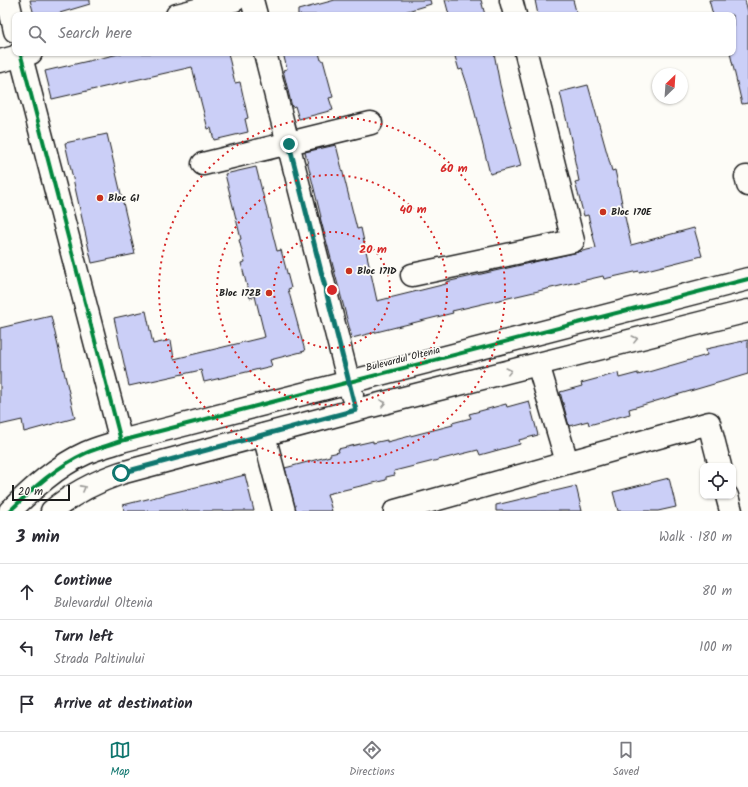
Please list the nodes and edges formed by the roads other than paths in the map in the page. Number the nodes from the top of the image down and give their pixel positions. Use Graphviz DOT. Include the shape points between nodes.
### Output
graph roads {
  1 [pos="8,0"];
  2 [pos="235,0"];
  3 [pos="252,0"];
  4 [pos="511,0"];
  5 [pos="189,12"];
  6 [pos="255,12"];
  7 [pos="514,12"];
  8 [pos="12,18"];
  9 [pos="17,56"];
  10 [pos="25,56"];
  11 [pos="267,56"];
  12 [pos="527,56"];
  13 [pos="0,61"];
  14 [pos="371,123"];
  15 [pos="289,144"];
  16 [pos="203,164"];
  17 [pos="748,177"];
  18 [pos="748,185"];
  19 [pos="412,275"];
  20 [pos="748,279"];
  21 [pos="748,311"];
  22 [pos="538,364"];
  23 [pos="348,381"];
  24 [pos="356,410"];
  25 [pos="264,435"];
  26 [pos="121,441"];
  27 [pos="567,462"];
  28 [pos="719,463"];
  29 [pos="33,487"];
  30 [pos="728,499"];
  31 [pos="10,511"];
  32 [pos="52,511"];
  33 [pos="284,511"];
  34 [pos="395,511"];
  35 [pos="731,511"];
  1 -- 8 [label="street"];
  2 -- 5 [label="street"];
  3 -- 6 [label="street"];
  4 -- 7 [label="street"];
  9 -- 13 [label="street"];
  10 -- 26 [label="street"];
  11 -- 15 [label="street"];
  12 -- 19 [label="street" via="573,241"];
  14 -- 15 [label="street"];
  15 -- 16 [label="street"];
  15 -- 23 [label="street"];
  17 -- 18 [label="street"];
  20 -- 23 [label="street, Bulevardul Oltenia"];
  22 -- 21 [label="street, one-way"];
  24 -- 22 [label="street, one-way"];
  22 -- 27 [label="street"];
  23 -- 24 [label="street"];
  23 -- 26 [label="street, Bulevardul Oltenia"];
  24 -- 25 [label="street"];
  32 -- 25 [label="street, one-way" via="73,494 96,481"];
  25 -- 33 [label="street"];
  26 -- 29 [label="street, Bulevardul Oltenia" via="86,453"];
  27 -- 28 [label="street" via="709,422"];
  27 -- 34 [label="street"];
  29 -- 31 [label="street, Bulevardul Oltenia"];
  29 -- 32 [label="street"];
  30 -- 35 [label="street"];
}
